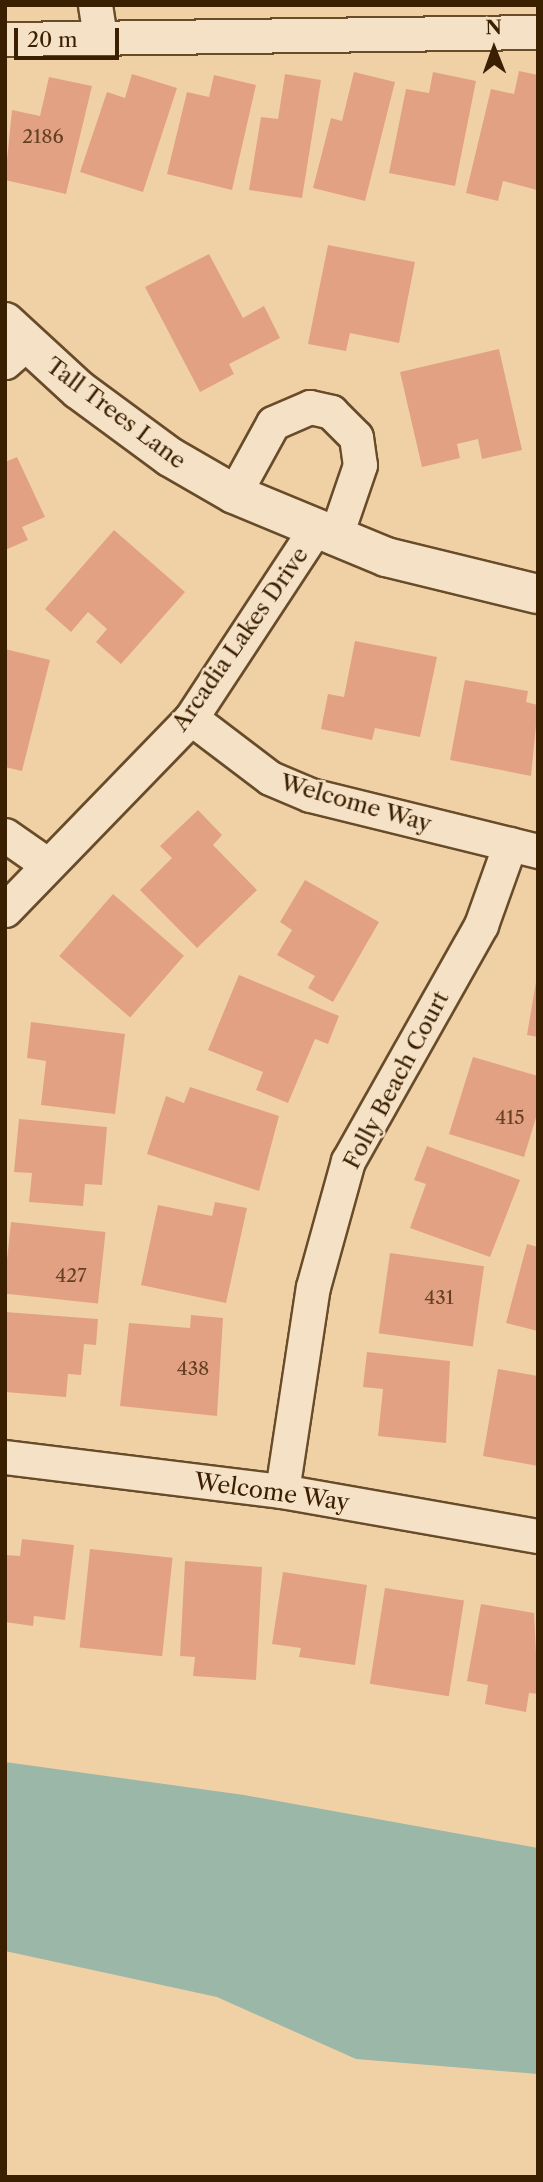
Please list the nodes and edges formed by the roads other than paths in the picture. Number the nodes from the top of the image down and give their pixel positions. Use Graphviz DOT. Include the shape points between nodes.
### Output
graph roads {
  1 [pos="97,21"];
  2 [pos="538,32"];
  3 [pos="5,39"];
  4 [pos="12,343"];
  5 [pos="234,494"];
  6 [pos="324,534"];
  7 [pos="538,594"];
  8 [pos="191,718"];
  9 [pos="5,835"];
  10 [pos="524,847"];
  11 [pos="45,863"];
  12 [pos="5,910"];
  13 [pos="5,1457"];
  14 [pos="282,1491"];
  15 [pos="538,1536"];
  1 -- 2 [label="street"];
  1 -- 3 [label="street"];
  4 -- 5 [label="street, Tall Trees Lane" via="170,457"];
  5 -- 6 [label="street, Tall Trees Lane"];
  5 -- 6 [label="street" via="273,423 310,407 331,412 356,437 360,465"];
  6 -- 7 [label="street, Tall Trees Lane"];
  6 -- 8 [label="street, Arcadia Lakes Drive"];
  8 -- 10 [label="street, Welcome Way" via="270,778 310,795"];
  8 -- 11 [label="street, Arcadia Lakes Drive"];
  9 -- 11 [label="street"];
  10 -- 14 [label="street, Folly Beach Court" via="348,1161 313,1287"];
  11 -- 12 [label="street, Arcadia Lakes Drive"];
  13 -- 14 [label="street, Welcome Way"];
  14 -- 15 [label="street, Welcome Way"];
}
